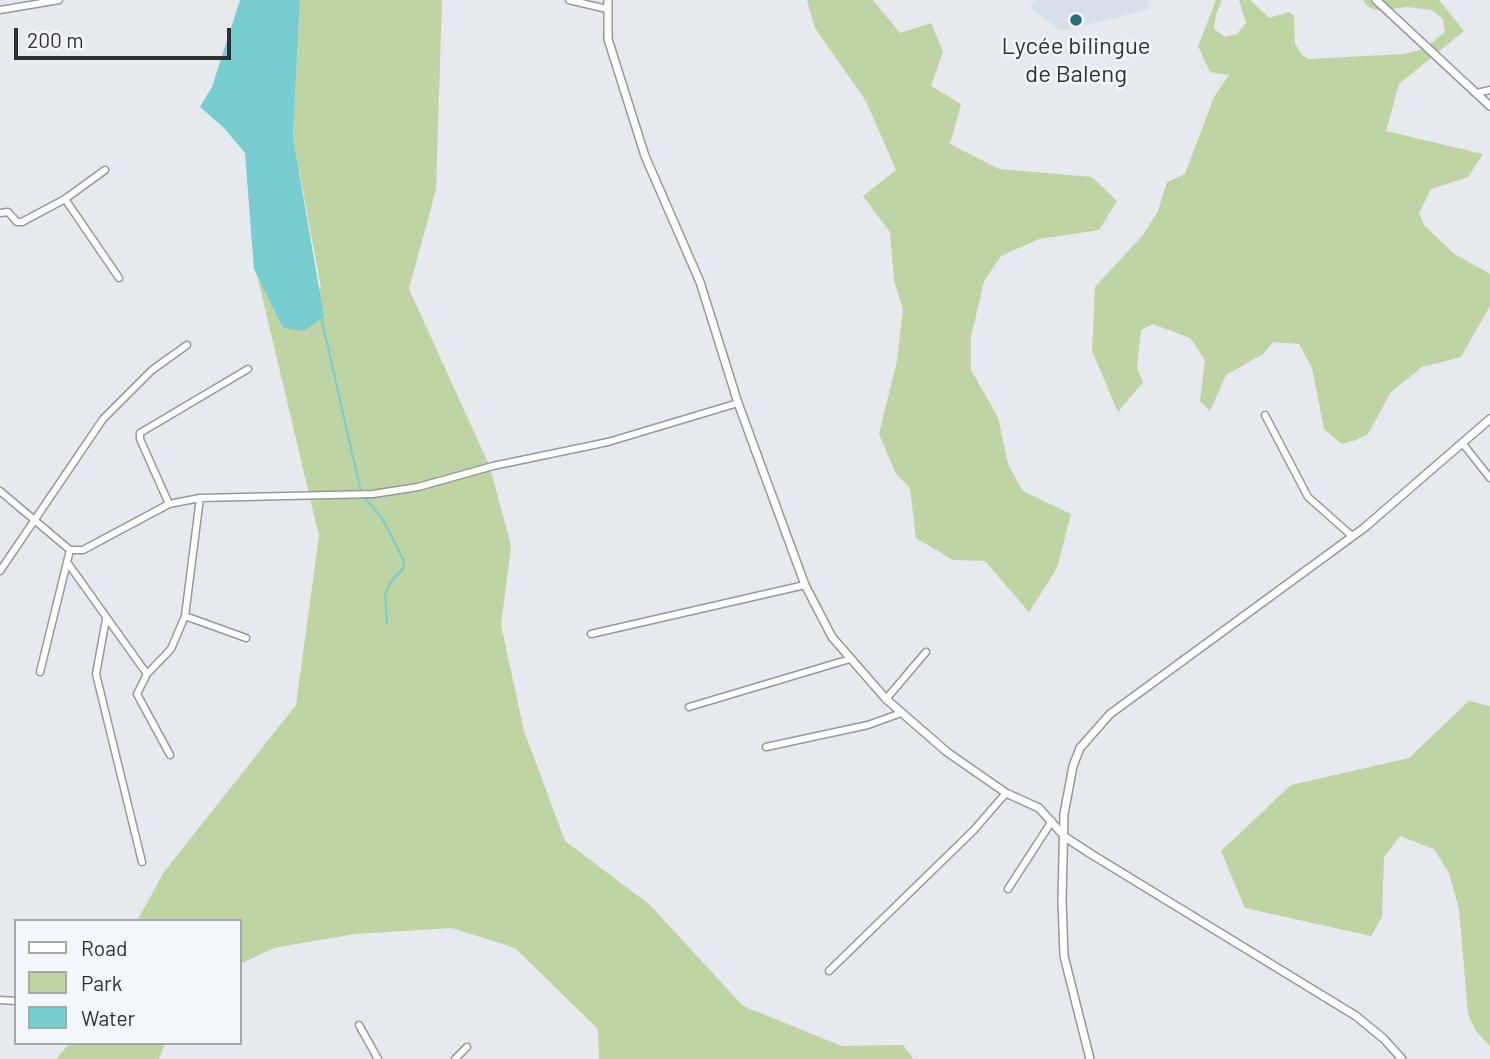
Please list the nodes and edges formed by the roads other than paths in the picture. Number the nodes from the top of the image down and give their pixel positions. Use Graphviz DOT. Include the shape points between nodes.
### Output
graph roads {
  1 [pos="59,0"];
  2 [pos="569,0"];
  3 [pos="608,0"];
  4 [pos="1376,0"];
  5 [pos="607,9"];
  6 [pos="0,10"];
  7 [pos="1490,90"];
  8 [pos="1477,93"];
  9 [pos="1490,106"];
  10 [pos="105,170"];
  11 [pos="65,199"];
  12 [pos="0,213"];
  13 [pos="119,278"];
  14 [pos="187,345"];
  15 [pos="248,369"];
  16 [pos="738,403"];
  17 [pos="1265,415"];
  18 [pos="1490,419"];
  19 [pos="1463,444"];
  20 [pos="1490,478"];
  21 [pos="0,491"];
  22 [pos="200,498"];
  23 [pos="169,504"];
  24 [pos="33,518"];
  25 [pos="1353,536"];
  26 [pos="70,550"];
  27 [pos="67,562"];
  28 [pos="0,571"];
  29 [pos="805,585"];
  30 [pos="185,616"];
  31 [pos="106,619"];
  32 [pos="591,634"];
  33 [pos="246,638"];
  34 [pos="926,652"];
  35 [pos="850,659"];
  36 [pos="40,672"];
  37 [pos="147,674"];
  38 [pos="886,699"];
  39 [pos="689,708"];
  40 [pos="901,713"];
  41 [pos="766,747"];
  42 [pos="170,755"];
  43 [pos="1006,793"];
  44 [pos="1052,821"];
  45 [pos="1065,837"];
  46 [pos="142,862"];
  47 [pos="1008,889"];
  48 [pos="829,971"];
  49 [pos="359,1025"];
  50 [pos="467,1047"];
  51 [pos="378,1059"];
  52 [pos="455,1059"];
  53 [pos="1090,1059"];
  54 [pos="1402,1059"];
  1 -- 6 [label="street"];
  2 -- 5 [label="street"];
  3 -- 5 [label="street"];
  4 -- 8 [label="street"];
  5 -- 16 [label="street" via="616,72 645,156 700,282"];
  7 -- 8 [label="street"];
  8 -- 9 [label="street"];
  10 -- 11 [label="street"];
  11 -- 12 [label="street" via="22,222 8,212"];
  11 -- 13 [label="street"];
  14 -- 24 [label="street" via="152,370 103,419"];
  15 -- 23 [label="street" via="140,433"];
  16 -- 22 [label="street" via="608,442 418,487 373,494"];
  16 -- 29 [label="street"];
  17 -- 25 [label="street" via="1308,497"];
  18 -- 19 [label="street"];
  19 -- 20 [label="street"];
  19 -- 25 [label="street"];
  21 -- 24 [label="street"];
  22 -- 23 [label="street"];
  22 -- 30 [label="street"];
  23 -- 26 [label="street" via="92,546"];
  24 -- 26 [label="street"];
  24 -- 28 [label="street"];
  25 -- 45 [label="street" via="1110,714 1080,748 1073,766 1064,814"];
  26 -- 27 [label="street"];
  27 -- 31 [label="street"];
  27 -- 36 [label="street"];
  29 -- 32 [label="street"];
  29 -- 35 [label="street" via="832,637"];
  30 -- 33 [label="street"];
  30 -- 37 [label="street" via="171,649"];
  31 -- 37 [label="street"];
  31 -- 46 [label="street" via="96,674"];
  34 -- 38 [label="street"];
  35 -- 38 [label="street"];
  35 -- 39 [label="street"];
  37 -- 42 [label="street" via="137,694"];
  38 -- 40 [label="street"];
  40 -- 41 [label="street" via="868,725"];
  40 -- 43 [label="street"];
  43 -- 44 [label="street" via="1039,808"];
  43 -- 48 [label="street"];
  44 -- 45 [label="street"];
  44 -- 47 [label="street"];
  45 -- 53 [label="street" via="1065,956"];
  45 -- 54 [label="street" via="1356,1016"];
  49 -- 51 [label="street"];
  50 -- 52 [label="street"];
}
